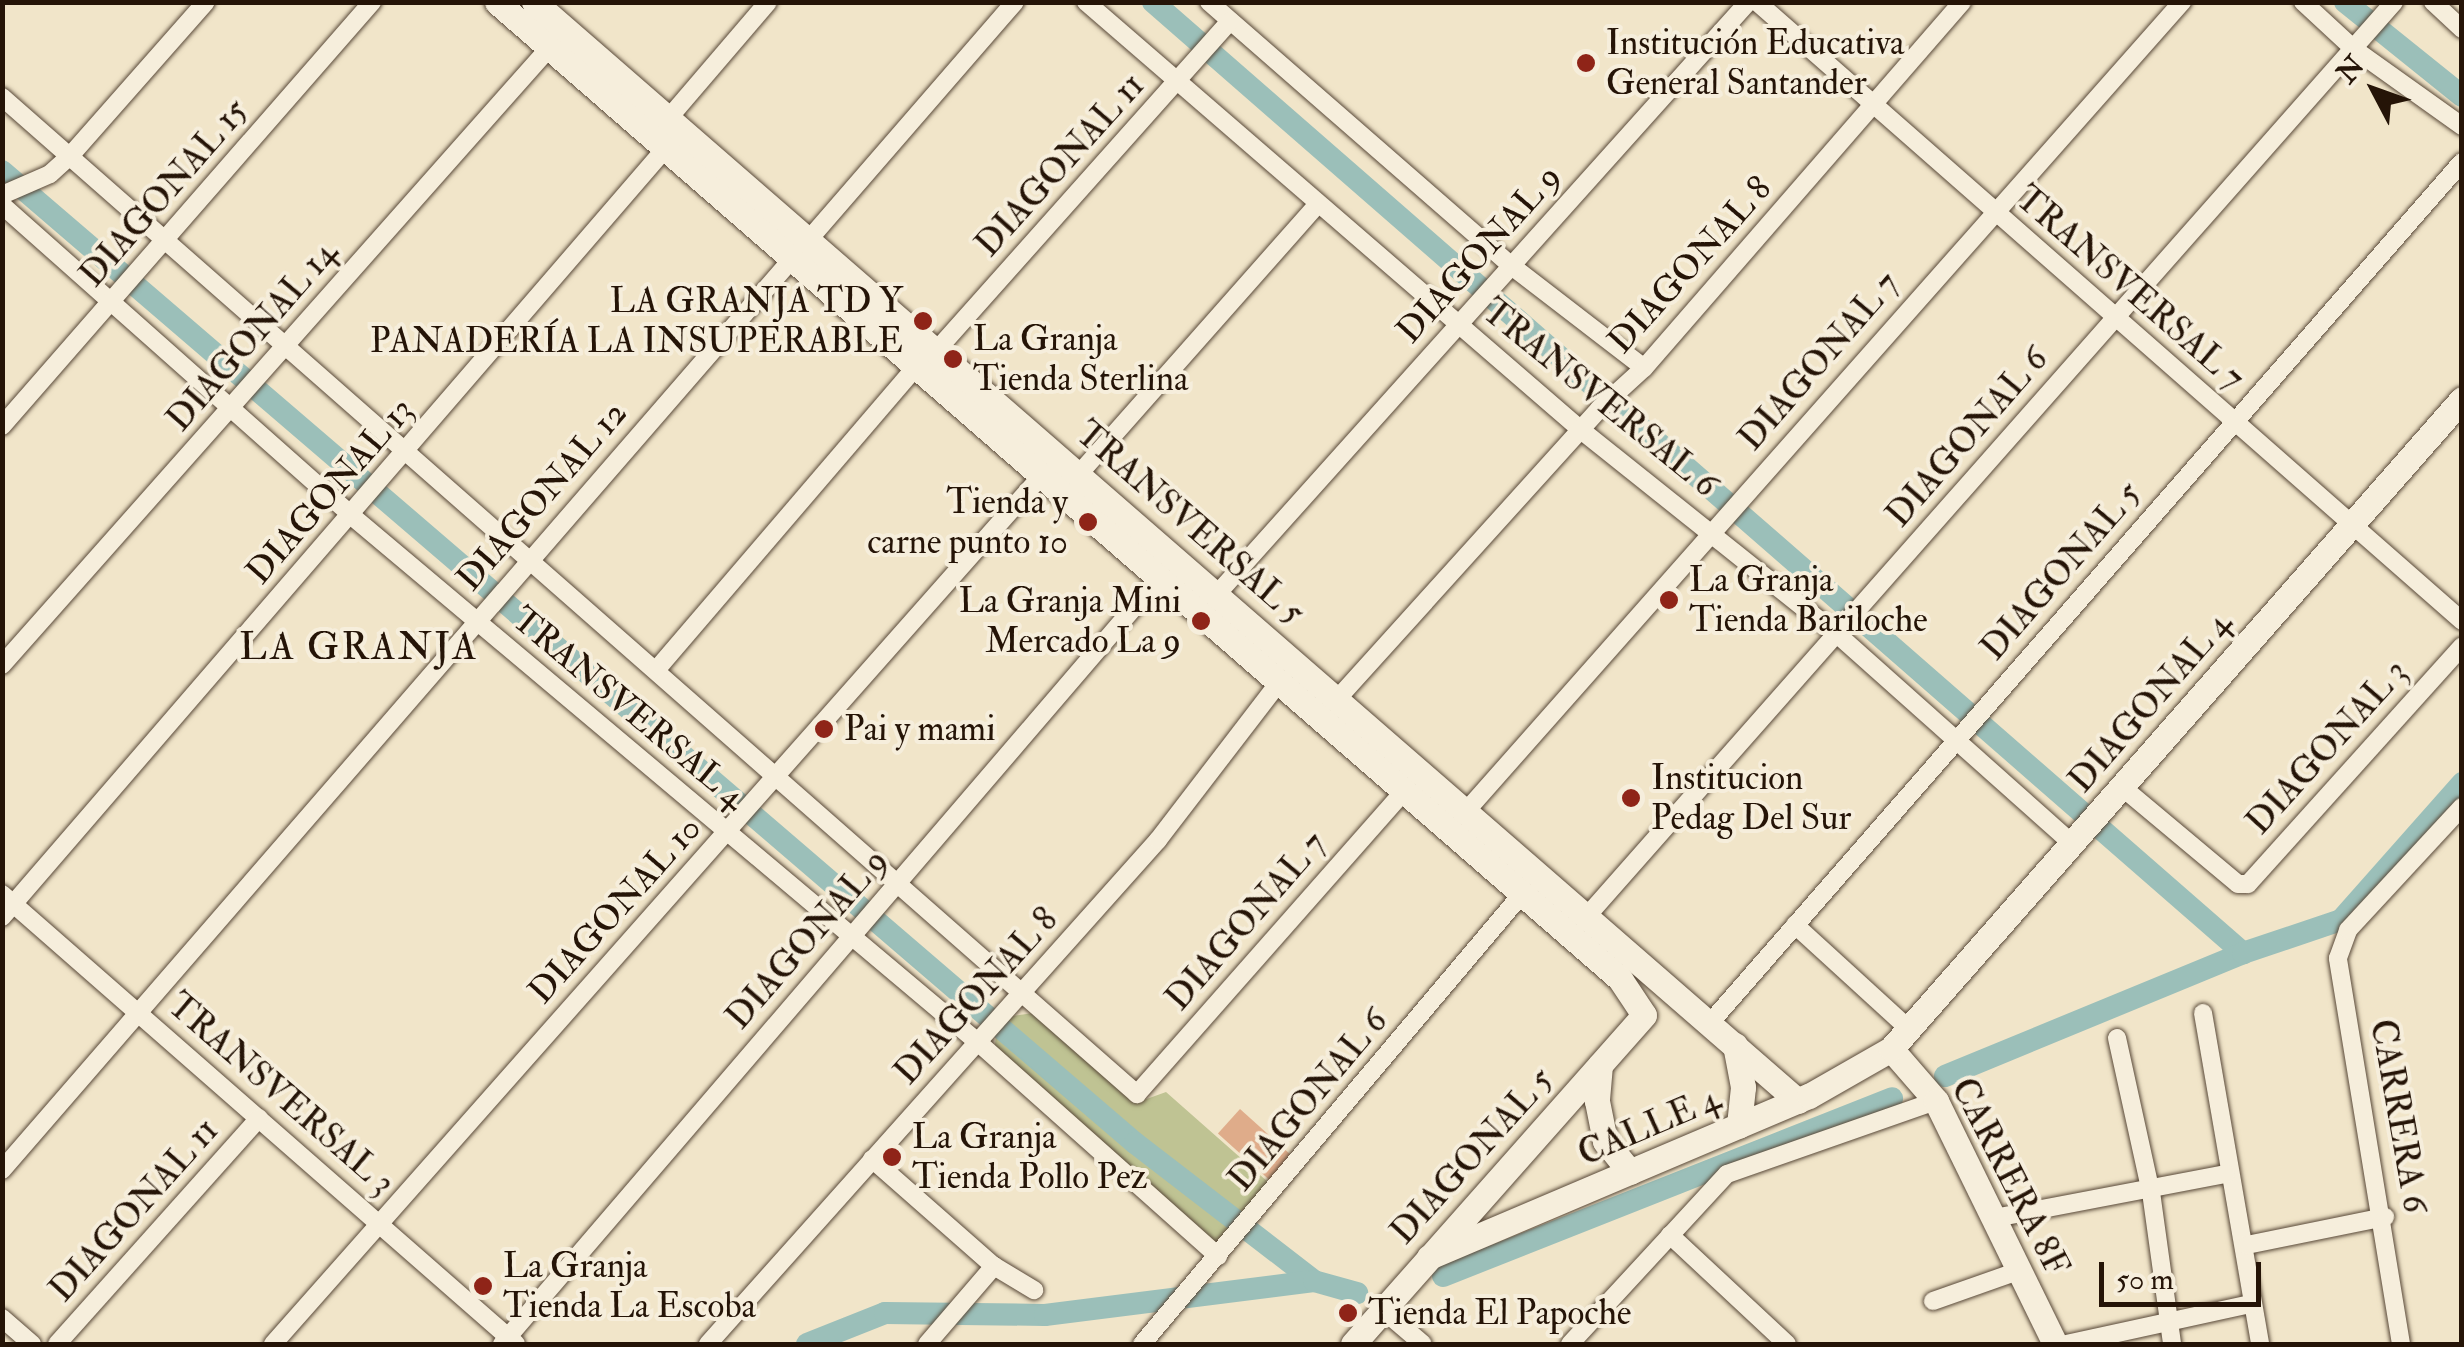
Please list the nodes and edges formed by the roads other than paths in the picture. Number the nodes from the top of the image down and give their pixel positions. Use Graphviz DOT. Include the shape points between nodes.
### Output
graph roads {
  1 [pos="206,2"];
  2 [pos="372,2"];
  3 [pos="496,2"];
  4 [pos="768,2"];
  5 [pos="1014,2"];
  6 [pos="1086,2"];
  7 [pos="1209,2"];
  8 [pos="1748,2"];
  9 [pos="1757,2"];
  10 [pos="1962,2"];
  11 [pos="2182,2"];
  12 [pos="2303,2"];
  13 [pos="2433,2"];
  14 [pos="536,3"];
  15 [pos="2393,4"];
  16 [pos="1230,21"];
  17 [pos="2462,29"];
  18 [pos="2356,46"];
  19 [pos="548,48"];
  20 [pos="1178,82"];
  21 [pos="2,96"];
  22 [pos="1874,105"];
  23 [pos="667,120"];
  24 [pos="2462,126"];
  25 [pos="664,150"];
  26 [pos="70,156"];
  27 [pos="2462,162"];
  28 [pos="5,197"];
  29 [pos="1318,204"];
  30 [pos="1994,211"];
  31 [pos="167,241"];
  32 [pos="809,241"];
  33 [pos="792,261"];
  34 [pos="1505,273"];
  35 [pos="120,293"];
  36 [pos="2116,318"];
  37 [pos="1463,322"];
  38 [pos="288,346"];
  39 [pos="926,359"];
  40 [pos="1644,368"];
  41 [pos="2462,399"];
  42 [pos="235,406"];
  43 [pos="2236,423"];
  44 [pos="2,426"];
  45 [pos="1581,430"];
  46 [pos="407,451"];
  47 [pos="1043,474"];
  48 [pos="1079,474"];
  49 [pos="356,513"];
  50 [pos="2352,524"];
  51 [pos="1718,526"];
  52 [pos="526,562"];
  53 [pos="1160,576"];
  54 [pos="1218,593"];
  55 [pos="481,615"];
  56 [pos="2462,621"];
  57 [pos="1842,627"];
  58 [pos="2462,646"];
  59 [pos="2,666"];
  60 [pos="657,669"];
  61 [pos="1280,681"];
  62 [pos="1339,697"];
  63 [pos="1959,742"];
  64 [pos="772,780"];
  65 [pos="2122,788"];
  66 [pos="1404,791"];
  67 [pos="2462,807"];
  68 [pos="1468,809"];
  69 [pos="733,826"];
  70 [pos="2084,831"];
  71 [pos="893,888"];
  72 [pos="1521,896"];
  73 [pos="6,905"];
  74 [pos="1588,915"];
  75 [pos="1795,925"];
  76 [pos="855,932"];
  77 [pos="1020,997"];
  78 [pos="138,1012"];
  79 [pos="1644,1014"];
  80 [pos="2204,1014"];
  81 [pos="1708,1021"];
  82 [pos="1911,1031"];
  83 [pos="986,1038"];
  84 [pos="2117,1038"];
  85 [pos="1735,1045"];
  86 [pos="1891,1049"];
  87 [pos="1600,1066"];
  88 [pos="1936,1100"];
  89 [pos="1798,1101"];
  90 [pos="259,1118"];
  91 [pos="1739,1126"];
  92 [pos="872,1159"];
  93 [pos="2,1170"];
  94 [pos="1630,1172"];
  95 [pos="2226,1174"];
  96 [pos="2150,1192"];
  97 [pos="2385,1217"];
  98 [pos="1995,1218"];
  99 [pos="380,1224"];
  100 [pos="1670,1236"];
  101 [pos="2247,1245"];
  102 [pos="1218,1256"];
  103 [pos="1424,1262"];
  104 [pos="994,1266"];
  105 [pos="2021,1270"];
  106 [pos="1034,1290"];
  107 [pos="1391,1301"];
  108 [pos="1933,1302"];
  109 [pos="2252,1304"];
  110 [pos="2,1318"];
  111 [pos="2168,1323"];
  112 [pos="509,1342"];
  113 [pos="32,1344"];
  114 [pos="57,1344"];
  115 [pos="273,1344"];
  116 [pos="708,1344"];
  117 [pos="928,1344"];
  118 [pos="1142,1344"];
  119 [pos="1353,1344"];
  120 [pos="1424,1344"];
  121 [pos="1570,1344"];
  122 [pos="1788,1344"];
  123 [pos="2055,1344"];
  124 [pos="2067,1344"];
  125 [pos="2172,1344"];
  126 [pos="2260,1344"];
  127 [pos="2401,1344"];
  1 -- 26 [label="street"];
  2 -- 31 [label="street, DIAGONAL 15"];
  3 -- 19 [label="street, TRANSVERSAL 5"];
  4 -- 23 [label="street"];
  5 -- 32 [label="street, DIAGONAL 12"];
  6 -- 20 [label="street, TRANSVERSAL 6"];
  7 -- 16 [label="street, TRANSVERSAL 6"];
  8 -- 34 [label="street, DIAGONAL 9"];
  9 -- 22 [label="street, TRANSVERSAL 7"];
  10 -- 22 [label="street, DIAGONAL 8"];
  11 -- 30 [label="street, DIAGONAL 7"];
  12 -- 18 [label="street"];
  13 -- 17 [label="street"];
  14 -- 23 [label="street, TRANSVERSAL 5"];
  15 -- 18 [label="street, DIAGONAL 6"];
  16 -- 20 [label="street, DIAGONAL 11"];
  16 -- 34 [label="street, TRANSVERSAL 6"];
  18 -- 24 [label="street"];
  18 -- 36 [label="street, DIAGONAL 6"];
  19 -- 25 [label="street, TRANSVERSAL 5"];
  19 -- 38 [label="street, DIAGONAL 14"];
  20 -- 29 [label="street, TRANSVERSAL 6"];
  20 -- 39 [label="street, DIAGONAL 11"];
  21 -- 26 [label="street"];
  22 -- 30 [label="street, TRANSVERSAL 7"];
  22 -- 40 [label="street, DIAGONAL 8"];
  23 -- 32 [label="street, TRANSVERSAL 5"];
  25 -- 33 [label="street, TRANSVERSAL 5"];
  25 -- 46 [label="street, DIAGONAL 13"];
  26 -- 28 [label="street"];
  26 -- 31 [label="street"];
  27 -- 43 [label="street, DIAGONAL 5"];
  28 -- 35 [label="street, TRANSVERSAL 4"];
  29 -- 37 [label="street, TRANSVERSAL 6"];
  29 -- 48 [label="street"];
  30 -- 36 [label="street, TRANSVERSAL 7"];
  30 -- 51 [label="street, DIAGONAL 7"];
  31 -- 35 [label="street, DIAGONAL 15"];
  31 -- 38 [label="street"];
  32 -- 33 [label="street, DIAGONAL 12"];
  32 -- 39 [label="street, TRANSVERSAL 5"];
  33 -- 39 [label="street, TRANSVERSAL 5"];
  33 -- 52 [label="street, DIAGONAL 12"];
  34 -- 37 [label="street, DIAGONAL 9"];
  34 -- 40 [label="street, TRANSVERSAL 6"];
  35 -- 42 [label="street, TRANSVERSAL 4"];
  35 -- 44 [label="street, DIAGONAL 15"];
  36 -- 43 [label="street, TRANSVERSAL 7"];
  36 -- 57 [label="street, DIAGONAL 6"];
  37 -- 45 [label="street, TRANSVERSAL 6"];
  37 -- 54 [label="street, DIAGONAL 9"];
  38 -- 42 [label="street, DIAGONAL 14"];
  38 -- 46 [label="street"];
  39 -- 47 [label="street, TRANSVERSAL 5"];
  39 -- 48 [label="street, TRANSVERSAL 5"];
  39 -- 60 [label="street, DIAGONAL 11"];
  40 -- 45 [label="street, DIAGONAL 8"];
  41 -- 50 [label="street, DIAGONAL 4"];
  42 -- 49 [label="street, TRANSVERSAL 4"];
  42 -- 59 [label="street, DIAGONAL 14"];
  43 -- 50 [label="street, TRANSVERSAL 7"];
  43 -- 63 [label="street, DIAGONAL 5"];
  45 -- 51 [label="street, TRANSVERSAL 6"];
  45 -- 62 [label="street, DIAGONAL 8"];
  46 -- 49 [label="street, DIAGONAL 13"];
  46 -- 52 [label="street"];
  47 -- 53 [label="street, TRANSVERSAL 5"];
  47 -- 64 [label="street, DIAGONAL 10"];
  48 -- 54 [label="street, TRANSVERSAL 5"];
  49 -- 55 [label="street, TRANSVERSAL 4"];
  49 -- 73 [label="street, DIAGONAL 13"];
  50 -- 56 [label="street, TRANSVERSAL 7"];
  50 -- 65 [label="street, DIAGONAL 4"];
  51 -- 57 [label="street, TRANSVERSAL 6"];
  51 -- 68 [label="street, DIAGONAL 7"];
  52 -- 55 [label="street, DIAGONAL 12"];
  52 -- 60 [label="street"];
  53 -- 61 [label="street, TRANSVERSAL 5"];
  53 -- 71 [label="street, DIAGONAL 9"];
  54 -- 62 [label="street, TRANSVERSAL 5"];
  55 -- 69 [label="street, TRANSVERSAL 4"];
  55 -- 78 [label="street, DIAGONAL 12"];
  57 -- 63 [label="street, TRANSVERSAL 6"];
  57 -- 74 [label="street, DIAGONAL 6"];
  58 -- 65 [label="street, DIAGONAL 3" via="2252,880 2238,884"];
  60 -- 64 [label="street"];
  61 -- 66 [label="street, TRANSVERSAL 5"];
  61 -- 77 [label="street, DIAGONAL 8" via="1158,840"];
  62 -- 68 [label="street, TRANSVERSAL 5"];
  63 -- 70 [label="street, TRANSVERSAL 6"];
  63 -- 75 [label="street, DIAGONAL 5"];
  64 -- 69 [label="street, DIAGONAL 10"];
  64 -- 71 [label="street"];
  65 -- 70 [label="street, DIAGONAL 4"];
  66 -- 72 [label="street, TRANSVERSAL 5"];
  66 -- 77 [label="street, DIAGONAL 7" via="1137,1094"];
  67 -- 97 [label="street, CARRERA 6" via="2348,930 2338,958"];
  68 -- 74 [label="street, TRANSVERSAL 5"];
  69 -- 76 [label="street, TRANSVERSAL 4"];
  69 -- 99 [label="street, DIAGONAL 10"];
  70 -- 82 [label="street, DIAGONAL 4"];
  71 -- 76 [label="street, DIAGONAL 9"];
  71 -- 77 [label="street"];
  72 -- 79 [label="street, TRANSVERSAL 5" via="1620,979"];
  72 -- 102 [label="street, DIAGONAL 6"];
  73 -- 78 [label="street, TRANSVERSAL 3"];
  74 -- 81 [label="street, TRANSVERSAL 5"];
  75 -- 81 [label="street, DIAGONAL 5"];
  75 -- 82 [label="street"];
  76 -- 83 [label="street, TRANSVERSAL 4"];
  76 -- 112 [label="street, DIAGONAL 9"];
  77 -- 83 [label="street, DIAGONAL 8"];
  78 -- 90 [label="street, TRANSVERSAL 3"];
  78 -- 93 [label="street, DIAGONAL 12"];
  79 -- 81 [label="street" via="1671,1010"];
  79 -- 87 [label="street, DIAGONAL 5"];
  80 -- 95 [label="street"];
  81 -- 85 [label="street, TRANSVERSAL 5"];
  82 -- 86 [label="street, DIAGONAL 4"];
  83 -- 92 [label="street, DIAGONAL 8"];
  83 -- 102 [label="street, TRANSVERSAL 4"];
  84 -- 96 [label="street"];
  85 -- 89 [label="street, TRANSVERSAL 5"];
  85 -- 91 [label="street" via="1743,1086"];
  86 -- 88 [label="street, CARRERA 8F"];
  86 -- 89 [label="street, CALLE 4"];
  87 -- 94 [label="street" via="1597,1101 1605,1142"];
  87 -- 103 [label="street, DIAGONAL 5"];
  88 -- 98 [label="street, CARRERA 8F"];
  88 -- 100 [label="street" via="1713,1184"];
  89 -- 91 [label="street, CALLE 4"];
  90 -- 99 [label="street, TRANSVERSAL 3"];
  90 -- 114 [label="street, DIAGONAL 11"];
  91 -- 94 [label="street, CALLE 4"];
  92 -- 104 [label="street"];
  92 -- 116 [label="street, DIAGONAL 8"];
  94 -- 103 [label="street, CALLE 4"];
  95 -- 96 [label="street"];
  95 -- 101 [label="street"];
  96 -- 98 [label="street"];
  96 -- 111 [label="street"];
  97 -- 101 [label="street"];
  97 -- 127 [label="street, CARRERA 6"];
  98 -- 105 [label="street, CARRERA 8F"];
  99 -- 112 [label="street, TRANSVERSAL 3"];
  99 -- 115 [label="street, DIAGONAL 10"];
  100 -- 121 [label="street"];
  100 -- 122 [label="street"];
  101 -- 109 [label="street"];
  102 -- 118 [label="street, DIAGONAL 6"];
  103 -- 107 [label="street, DIAGONAL 5"];
  104 -- 106 [label="street"];
  104 -- 117 [label="street"];
  105 -- 108 [label="street"];
  105 -- 123 [label="street, CARRERA 8F"];
  107 -- 119 [label="street, DIAGONAL 5"];
  107 -- 120 [label="street"];
  109 -- 111 [label="street"];
  109 -- 126 [label="street"];
  110 -- 113 [label="street"];
  111 -- 124 [label="street"];
  111 -- 125 [label="street"];
}
